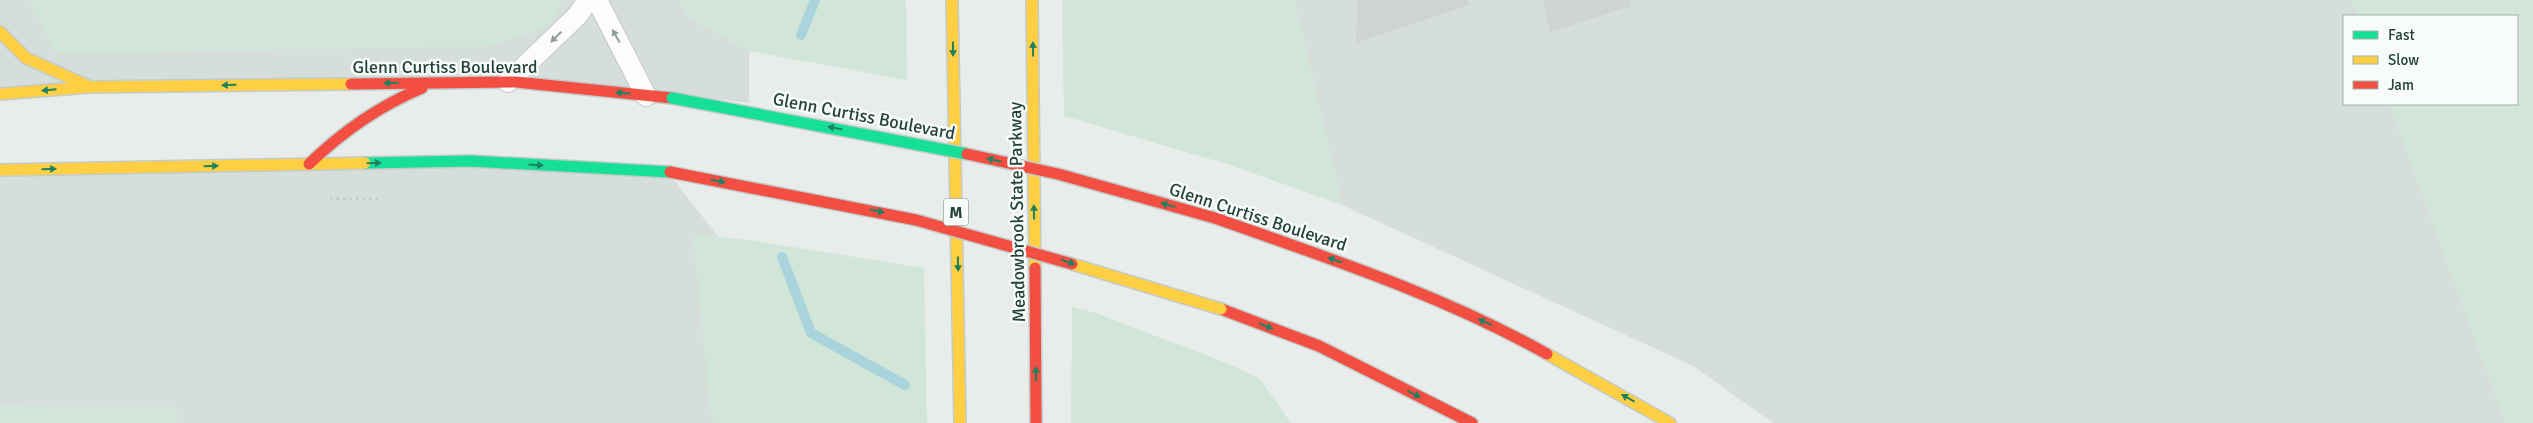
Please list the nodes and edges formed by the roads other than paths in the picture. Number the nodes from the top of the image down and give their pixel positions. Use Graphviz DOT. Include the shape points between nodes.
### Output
graph roads {
  1 [pos="588,0"];
  2 [pos="597,0"];
  3 [pos="952,0"];
  4 [pos="1032,0"];
  5 [pos="0,32"];
  6 [pos="508,82"];
  7 [pos="435,83"];
  8 [pos="90,86"];
  9 [pos="0,94"];
  10 [pos="646,96"];
  11 [pos="309,164"];
  12 [pos="0,170"];
  13 [pos="960,423"];
  14 [pos="1036,423"];
  15 [pos="1472,423"];
  16 [pos="1670,423"];
  1 -- 6 [label="lane, one-way" via="578,15"];
  10 -- 2 [label="lane, one-way"];
  3 -- 13 [label="main road, M, one-way"];
  14 -- 4 [label="main road, Meadowbrook State Parkway, one-way"];
  5 -- 8 [label="main road" via="26,58"];
  6 -- 7 [label="main road, Glenn Curtiss Boulevard"];
  10 -- 6 [label="main road, Glenn Curtiss Boulevard, one-way"];
  7 -- 8 [label="main road, Glenn Curtiss Boulevard, one-way"];
  7 -- 11 [label="main road" via="375,109"];
  8 -- 9 [label="main road, Glenn Curtiss Boulevard, one-way"];
  16 -- 10 [label="main road, Glenn Curtiss Boulevard, one-way, bridge" via="1512,334 1383,277 1215,218 1058,174 950,150 672,98"];
  12 -- 11 [label="main road, one-way"];
  11 -- 15 [label="main road, one-way, bridge" via="470,161 670,172 916,220 997,241 1221,309 1319,346"];
}
